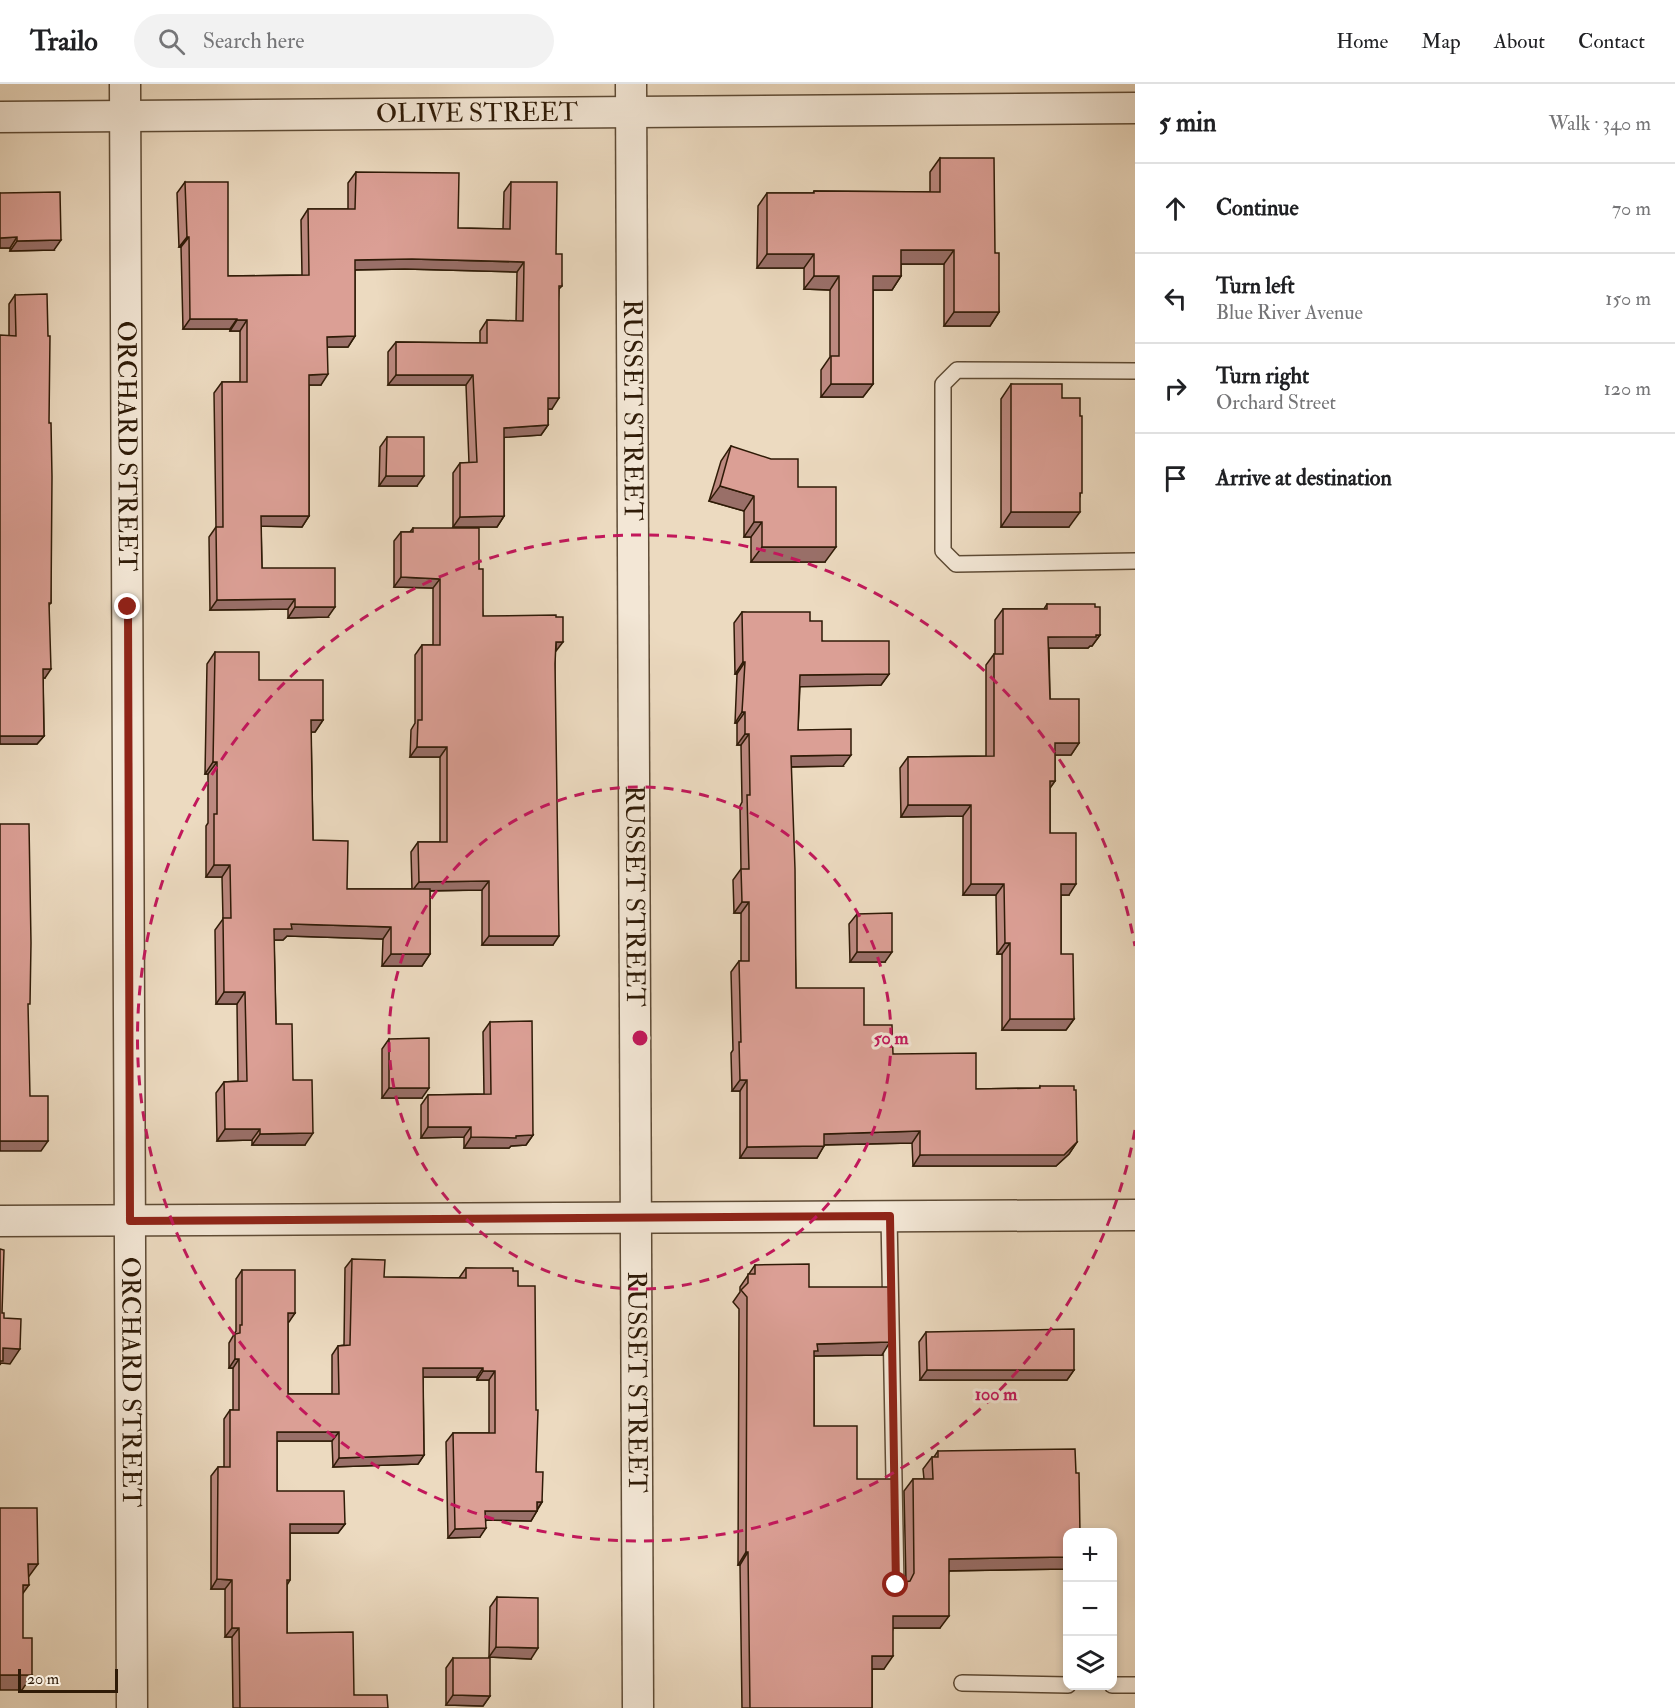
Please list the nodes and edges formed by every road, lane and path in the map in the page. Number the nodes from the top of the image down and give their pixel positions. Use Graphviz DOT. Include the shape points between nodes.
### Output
graph roads {
  1 [pos="125,84"];
  2 [pos="631,98"];
  3 [pos="1135,108"];
  4 [pos="126,116"];
  5 [pos="0,117"];
  6 [pos="1135,371"];
  7 [pos="1135,561"];
  8 [pos="1135,1215"];
  9 [pos="890,1216"];
  10 [pos="636,1218"];
  11 [pos="0,1221"];
  12 [pos="130,1221"];
  13 [pos="896,1585"];
  14 [pos="962,1683"];
  15 [pos="1135,1684"];
  16 [pos="1063,1685"];
  17 [pos="1117,1685"];
  18 [pos="132,1708"];
  19 [pos="638,1708"];
  1 -- 4 [label="street, ORCHARD STREET"];
  2 -- 3 [label="street, OLIVE STREET"];
  2 -- 4 [label="street, OLIVE STREET"];
  2 -- 10 [label="street, RUSSET STREET"];
  4 -- 5 [label="street, OLIVE STREET"];
  4 -- 12 [label="street, ORCHARD STREET"];
  6 -- 7 [label="lane" via="957,370 943,384 943,551 956,564"];
  8 -- 9 [label="street"];
  9 -- 10 [label="street"];
  9 -- 13 [label="lane"];
  10 -- 12 [label="street"];
  10 -- 19 [label="street, RUSSET STREET"];
  11 -- 12 [label="street"];
  12 -- 18 [label="street, ORCHARD STREET"];
  14 -- 16 [label="lane"];
  15 -- 17 [label="lane"];
}
